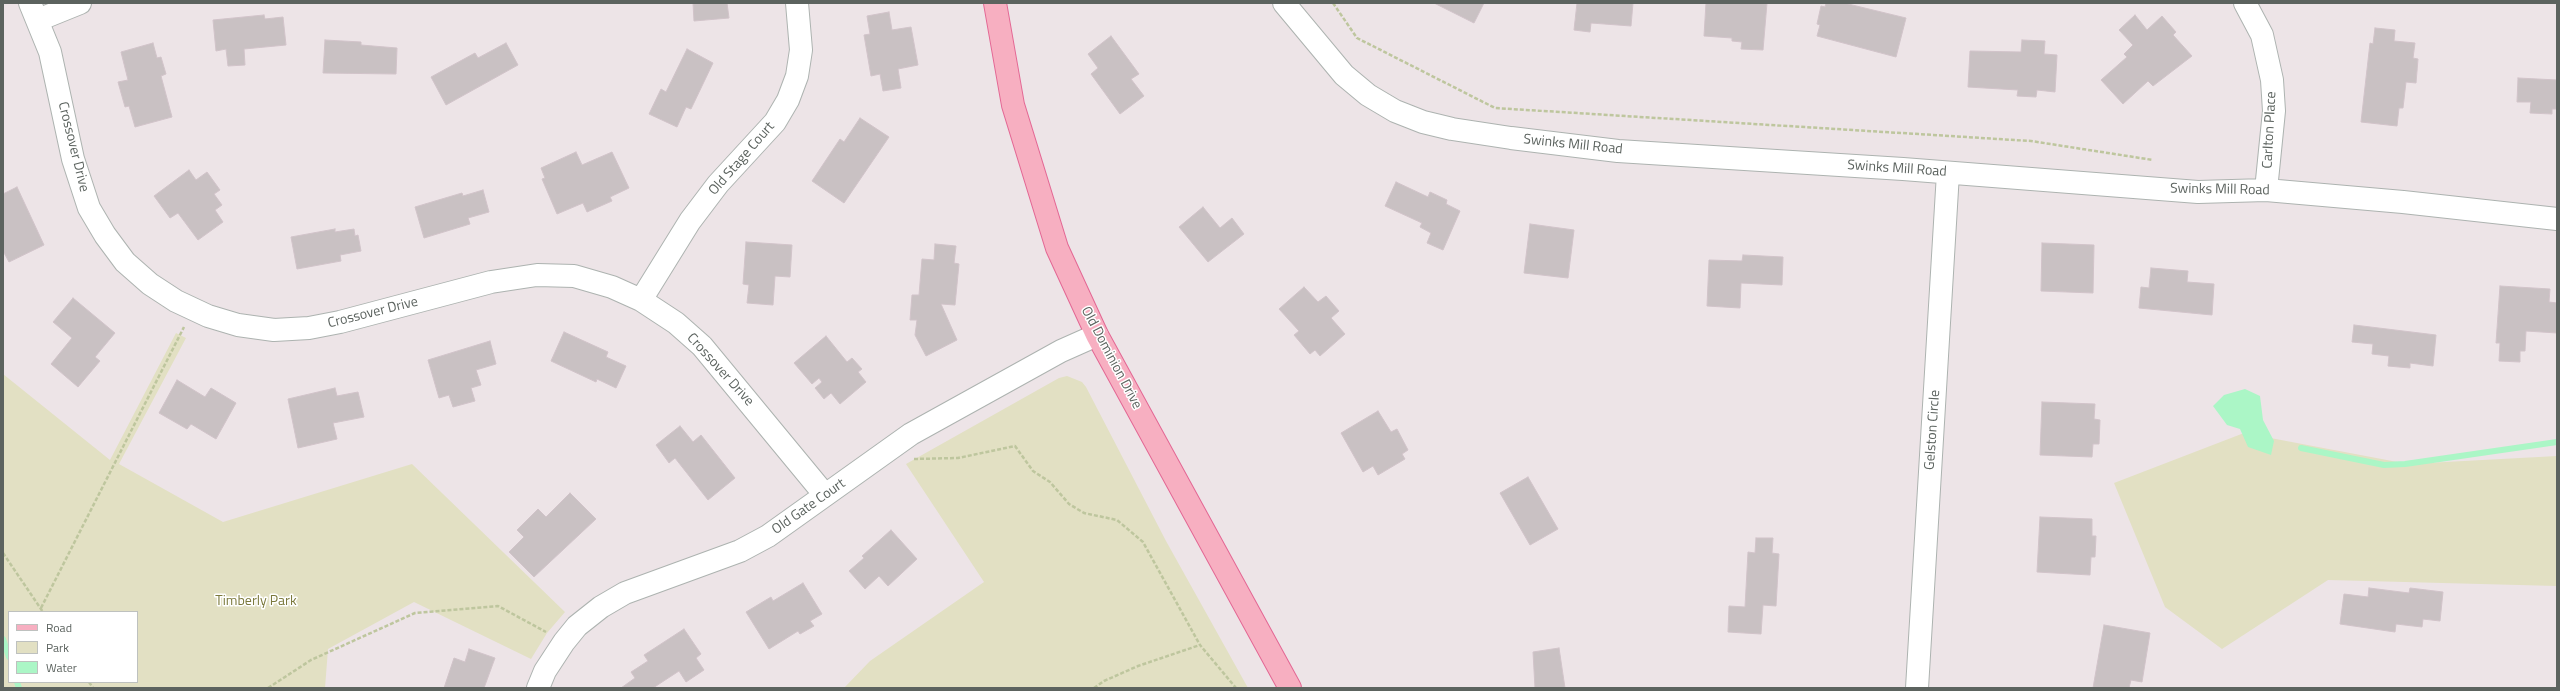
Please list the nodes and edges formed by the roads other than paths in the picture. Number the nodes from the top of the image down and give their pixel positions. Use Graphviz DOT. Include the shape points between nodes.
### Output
graph roads {
  1 [pos="80,3"];
  2 [pos="797,3"];
  3 [pos="996,3"];
  4 [pos="1284,3"];
  5 [pos="2244,3"];
  6 [pos="34,12"];
  7 [pos="1948,173"];
  8 [pos="2266,190"];
  9 [pos="2557,219"];
  10 [pos="642,300"];
  11 [pos="1097,335"];
  12 [pos="825,495"];
  13 [pos="538,688"];
  14 [pos="1290,688"];
  15 [pos="1918,688"];
  1 -- 6 [label="street"];
  2 -- 10 [label="street, Old Stage Court" via="801,50 797,76 788,100 775,122 718,184 690,221"];
  3 -- 11 [label="main road, Old Dominion Drive" via="1013,105 1046,218"];
  4 -- 7 [label="street, Swinks Mill Road" via="1344,75 1395,111 1423,122 1511,138 1618,151"];
  5 -- 8 [label="street, Carlton Place" via="2262,35 2272,80 2274,111"];
  6 -- 10 [label="street, Crossover Drive" via="52,57 73,159 89,208 104,235 125,262 176,302 238,325 274,330 309,328 491,282 537,275 574,276 612,287"];
  7 -- 8 [label="street, Swinks Mill Road" via="2198,192"];
  7 -- 15 [label="street, Gelston Circle"];
  8 -- 9 [label="street, Swinks Mill Road"];
  10 -- 12 [label="street, Crossover Drive" via="676,323 702,346"];
  11 -- 12 [label="street, Old Gate Court" via="1054,355 925,426"];
  11 -- 14 [label="main road, Old Dominion Drive"];
  12 -- 13 [label="street, Old Gate Court" via="768,536 740,551 624,593 601,607 577,626 564,642 545,671"];
}
